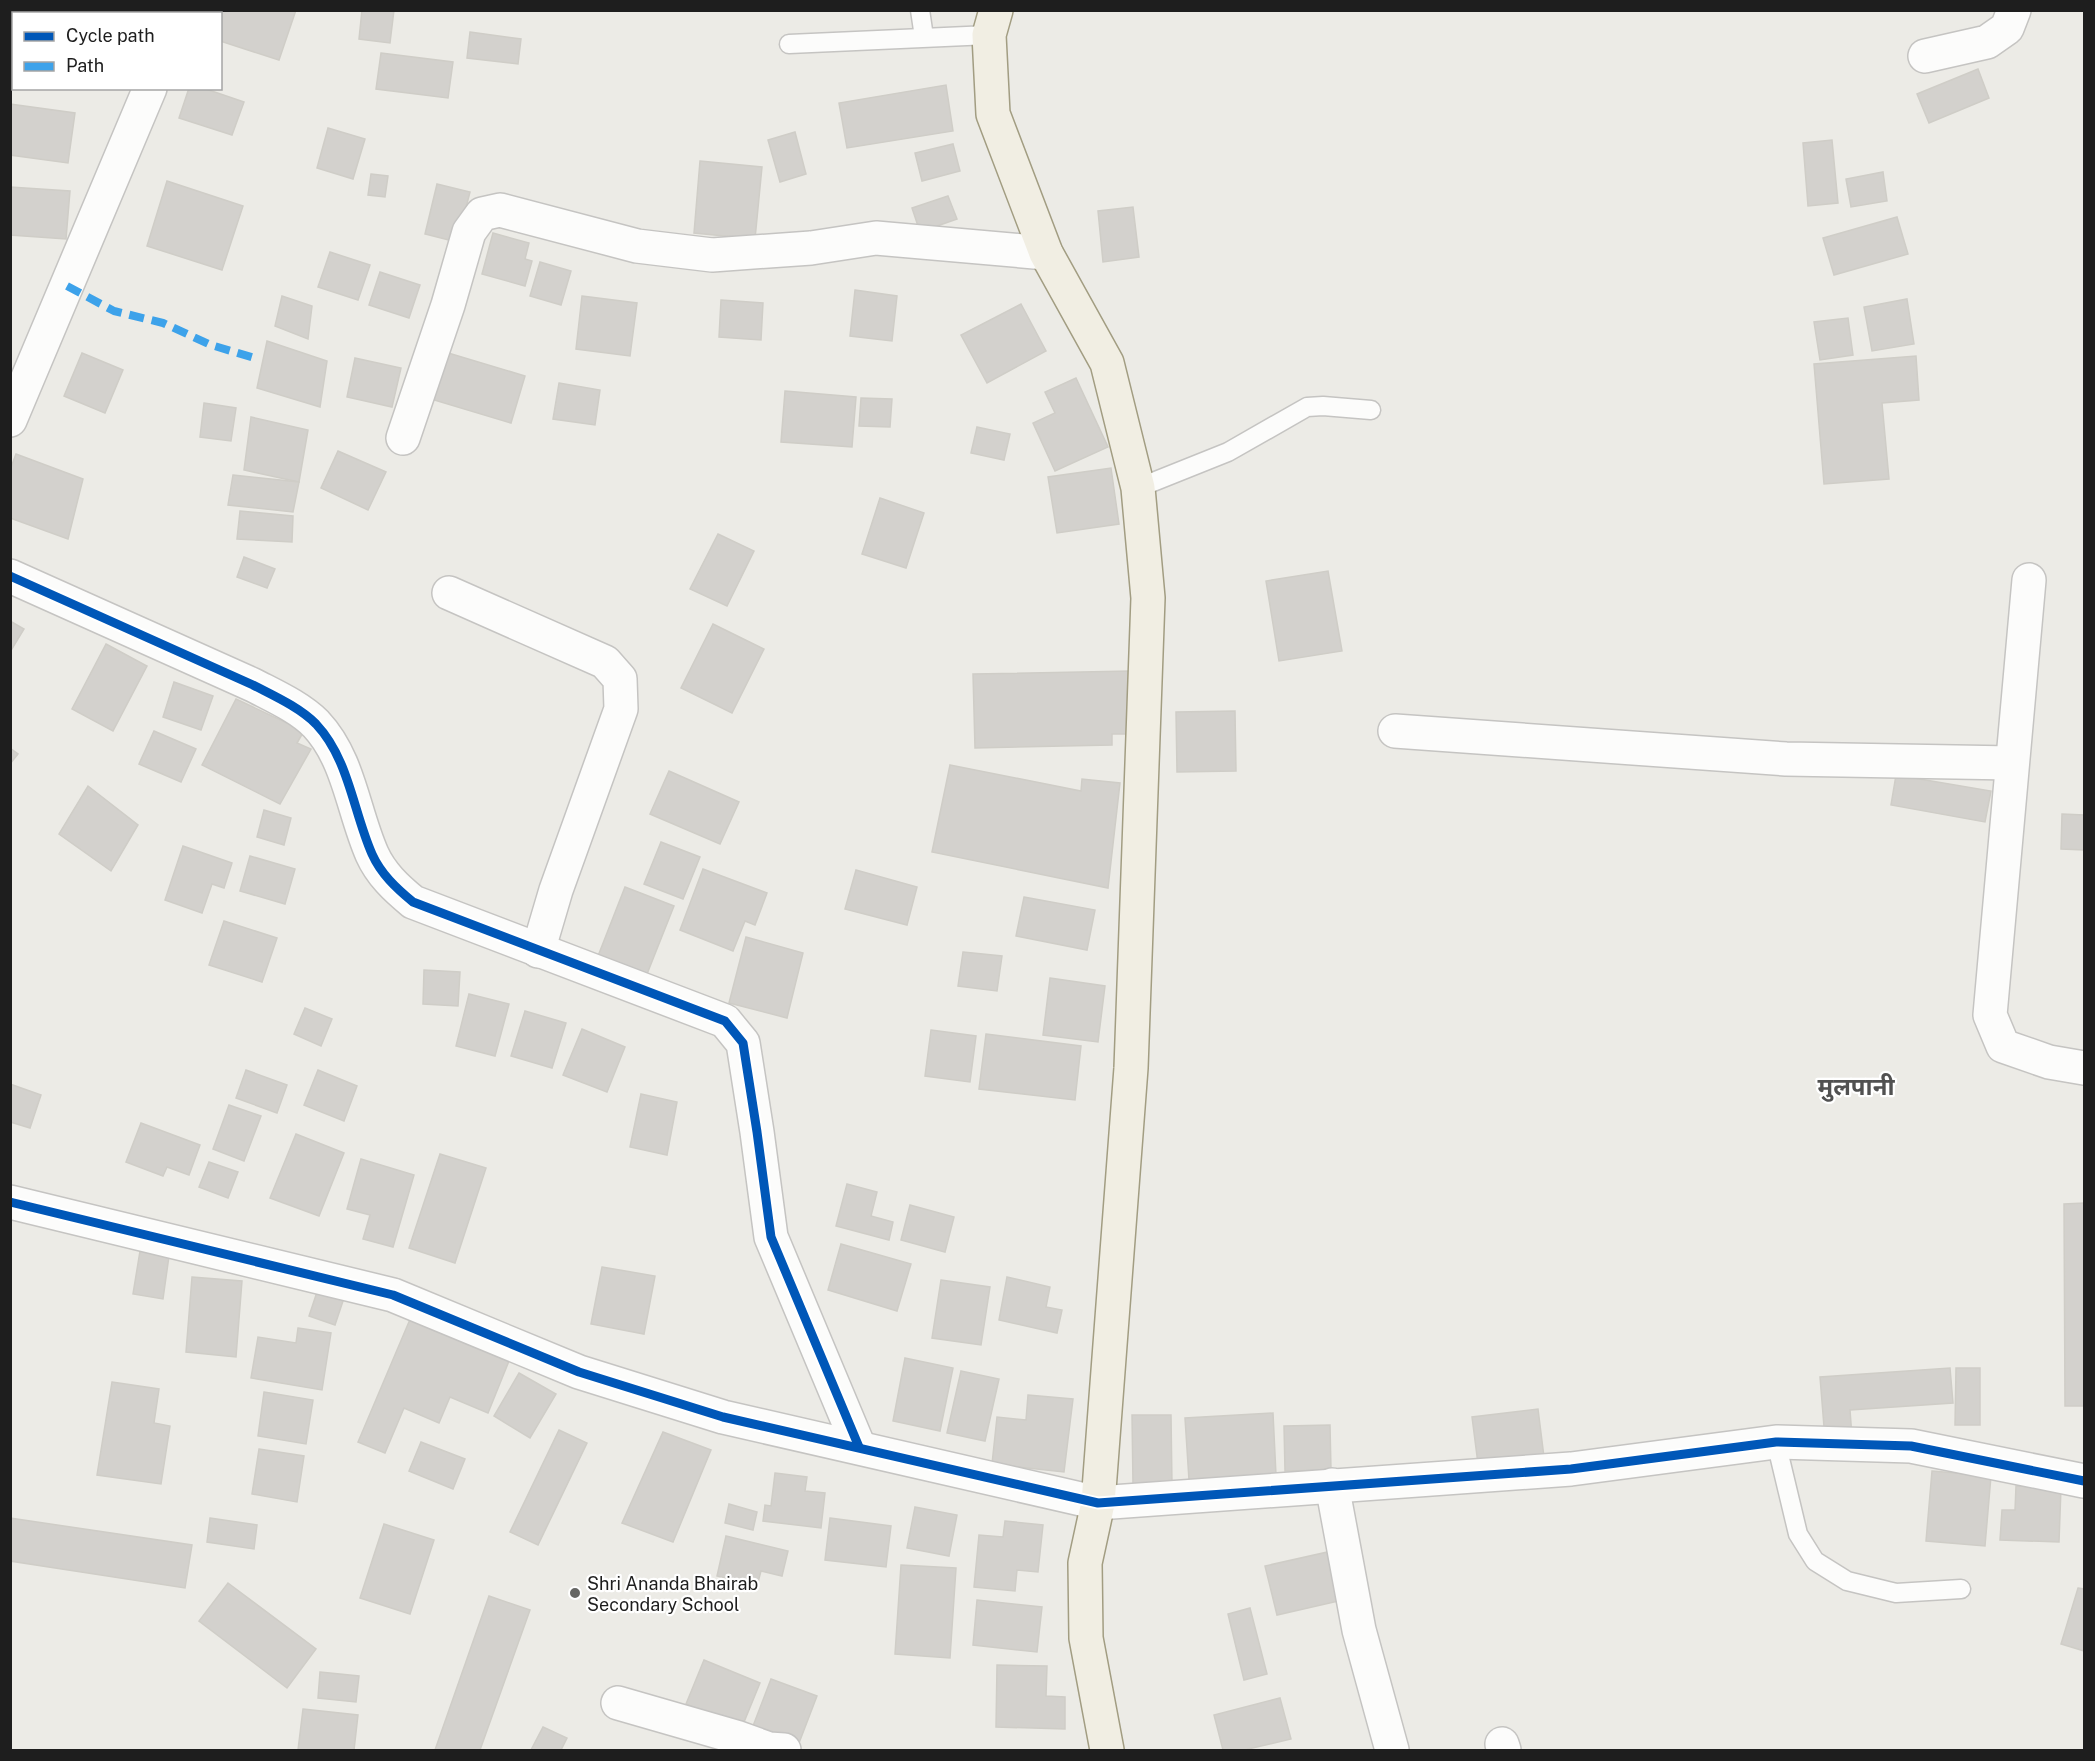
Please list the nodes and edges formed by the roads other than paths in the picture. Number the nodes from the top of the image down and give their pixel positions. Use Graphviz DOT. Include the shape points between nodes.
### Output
graph roads {
  1 [pos="920,10"];
  2 [pos="2014,10"];
  3 [pos="992,23"];
  4 [pos="924,37"];
  5 [pos="789,44"];
  6 [pos="1925,56"];
  7 [pos="149,90"];
  8 [pos="1046,253"];
  9 [pos="1371,410"];
  10 [pos="10,420"];
  11 [pos="403,438"];
  12 [pos="1137,488"];
  13 [pos="10,576"];
  14 [pos="2029,580"];
  15 [pos="449,593"];
  16 [pos="1395,731"];
  17 [pos="2012,763"];
  18 [pos="538,951"];
  19 [pos="2085,1068"];
  20 [pos="10,1202"];
  21 [pos="1776,1442"];
  22 [pos="859,1447"];
  23 [pos="2085,1480"];
  24 [pos="1332,1485"];
  25 [pos="1098,1503"];
  26 [pos="1961,1589"];
  27 [pos="618,1703"];
  28 [pos="784,1750"];
  29 [pos="1107,1750"];
  30 [pos="1392,1750"];
  1 -- 4 [label="lane"];
  2 -- 6 [label="street" via="2007,28 1987,42"];
  3 -- 4 [label="lane"];
  3 -- 8 [label="main road" via="993,114"];
  4 -- 5 [label="lane"];
  7 -- 10 [label="street"];
  8 -- 11 [label="street" via="876,238 811,248 712,255 637,246 500,210 482,214 469,232"];
  8 -- 12 [label="main road" via="1107,363"];
  9 -- 12 [label="lane" via="1307,407 1228,452"];
  12 -- 25 [label="main road" via="1148,598 1131,1068"];
  13 -- 18 [label="street" via="159,641 289,704 315,723 334,749 372,854 390,884 412,902"];
  14 -- 17 [label="street"];
  15 -- 18 [label="street" via="605,662 620,678 621,709"];
  16 -- 17 [label="street" via="1786,759"];
  17 -- 19 [label="street" via="1990,1015 2003,1046 2049,1062"];
  18 -- 22 [label="street" via="725,1021 742,1044 771,1237"];
  20 -- 22 [label="street" via="393,1295 579,1372 740,1422"];
  21 -- 23 [label="street" via="1911,1446"];
  21 -- 24 [label="street" via="1571,1469"];
  21 -- 26 [label="lane" via="1798,1534 1815,1561 1847,1581 1896,1593"];
  22 -- 25 [label="street"];
  24 -- 25 [label="street"];
  24 -- 30 [label="street" via="1359,1630"];
  25 -- 29 [label="main road" via="1085,1563 1086,1638"];
  27 -- 28 [label="street" via="769,1749"];
}
